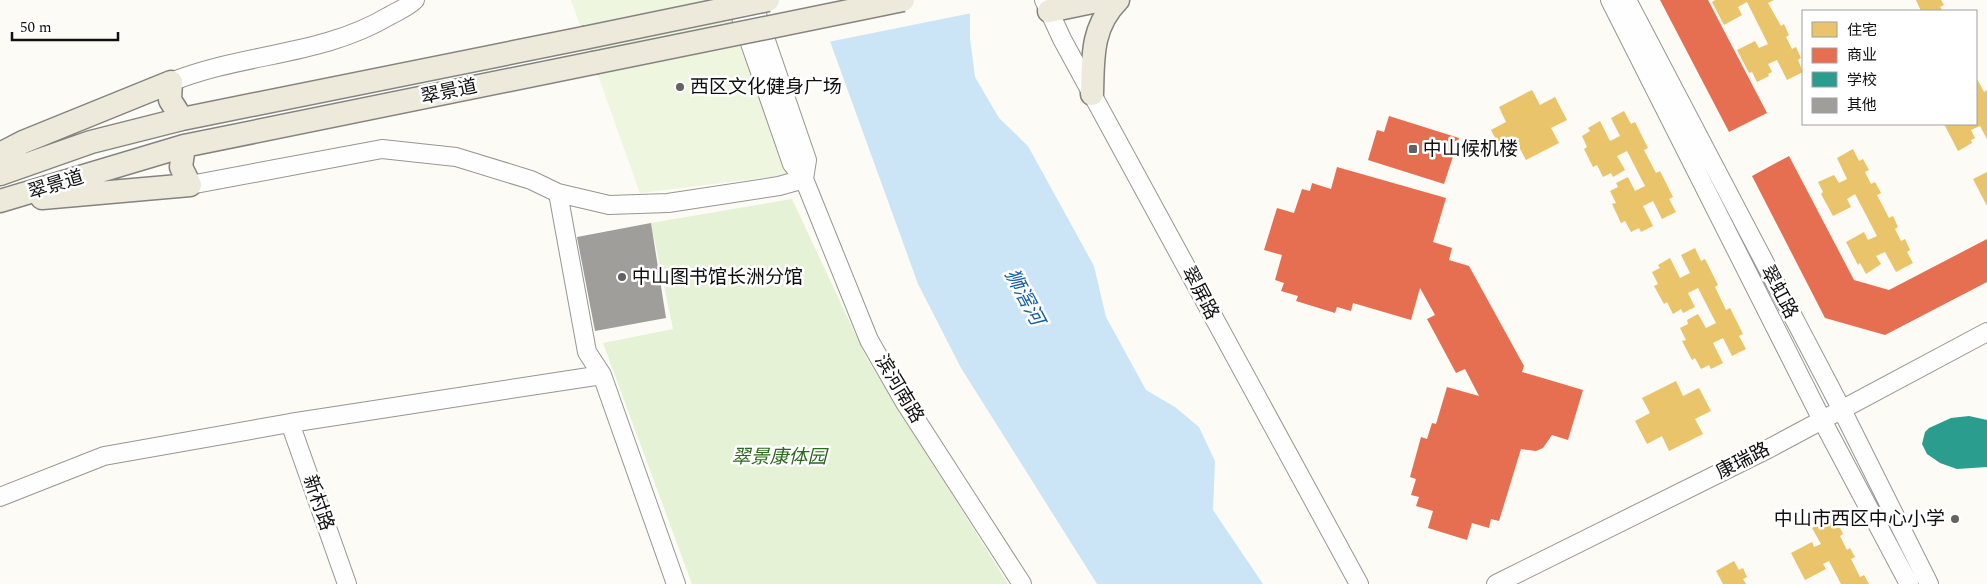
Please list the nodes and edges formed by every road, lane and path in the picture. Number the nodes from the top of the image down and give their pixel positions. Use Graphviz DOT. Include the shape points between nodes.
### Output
graph roads {
  1 [pos="415,0"];
  2 [pos="735,0"];
  3 [pos="752,0"];
  4 [pos="768,0"];
  5 [pos="903,0"];
  6 [pos="1102,0"];
  7 [pos="1118,0"];
  8 [pos="1610,0"];
  9 [pos="1627,0"];
  10 [pos="1047,5"];
  11 [pos="170,82"];
  12 [pos="1092,94"];
  13 [pos="182,119"];
  14 [pos="184,146"];
  15 [pos="0,154"];
  16 [pos="0,174"];
  17 [pos="804,179"];
  18 [pos="190,185"];
  19 [pos="558,193"];
  20 [pos="0,201"];
  21 [pos="1987,332"];
  22 [pos="602,375"];
  23 [pos="1842,410"];
  24 [pos="1822,420"];
  25 [pos="290,422"];
  26 [pos="0,497"];
  27 [pos="347,584"];
  28 [pos="676,584"];
  29 [pos="1022,584"];
  30 [pos="1358,584"];
  31 [pos="1496,584"];
  32 [pos="1909,584"];
  33 [pos="1929,584"];
  1 -- 11 [label="street" via="367,30 323,45 197,71"];
  2 -- 17 [label="street, 滨河南路" via="792,164"];
  3 -- 17 [label="street, 滨河南路" via="806,160"];
  4 -- 13 [label="main road, bridge"];
  5 -- 14 [label="main road, 翠景道, bridge"];
  6 -- 10 [label="main road"];
  7 -- 12 [label="main road" via="1104,16 1094,41"];
  8 -- 24 [label="street, 翠虹路"];
  9 -- 23 [label="street, 翠虹路"];
  10 -- 12 [label="street, 翠屏路"];
  11 -- 13 [label="main road" via="170,100"];
  11 -- 15 [label="main road"];
  12 -- 30 [label="street, 翠屏路"];
  13 -- 16 [label="main road" via="91,142"];
  14 -- 18 [label="main road" via="181,167"];
  14 -- 20 [label="main road, 翠景道"];
  17 -- 19 [label="street" via="779,186 668,203 610,205"];
  17 -- 29 [label="street, 滨河南路" via="870,340 904,401"];
  18 -- 19 [label="street" via="382,148 456,157 531,180"];
  18 -- 20 [label="main road"];
  19 -- 22 [label="street" via="587,352"];
  21 -- 23 [label="street, 康瑞路"];
  22 -- 25 [label="street"];
  22 -- 28 [label="street"];
  23 -- 24 [label="street, 康瑞路"];
  23 -- 33 [label="street, 翠虹路"];
  24 -- 31 [label="street, 康瑞路"];
  24 -- 32 [label="street, 翠虹路"];
  25 -- 26 [label="street" via="104,456"];
  25 -- 27 [label="street, 新村路"];
}
